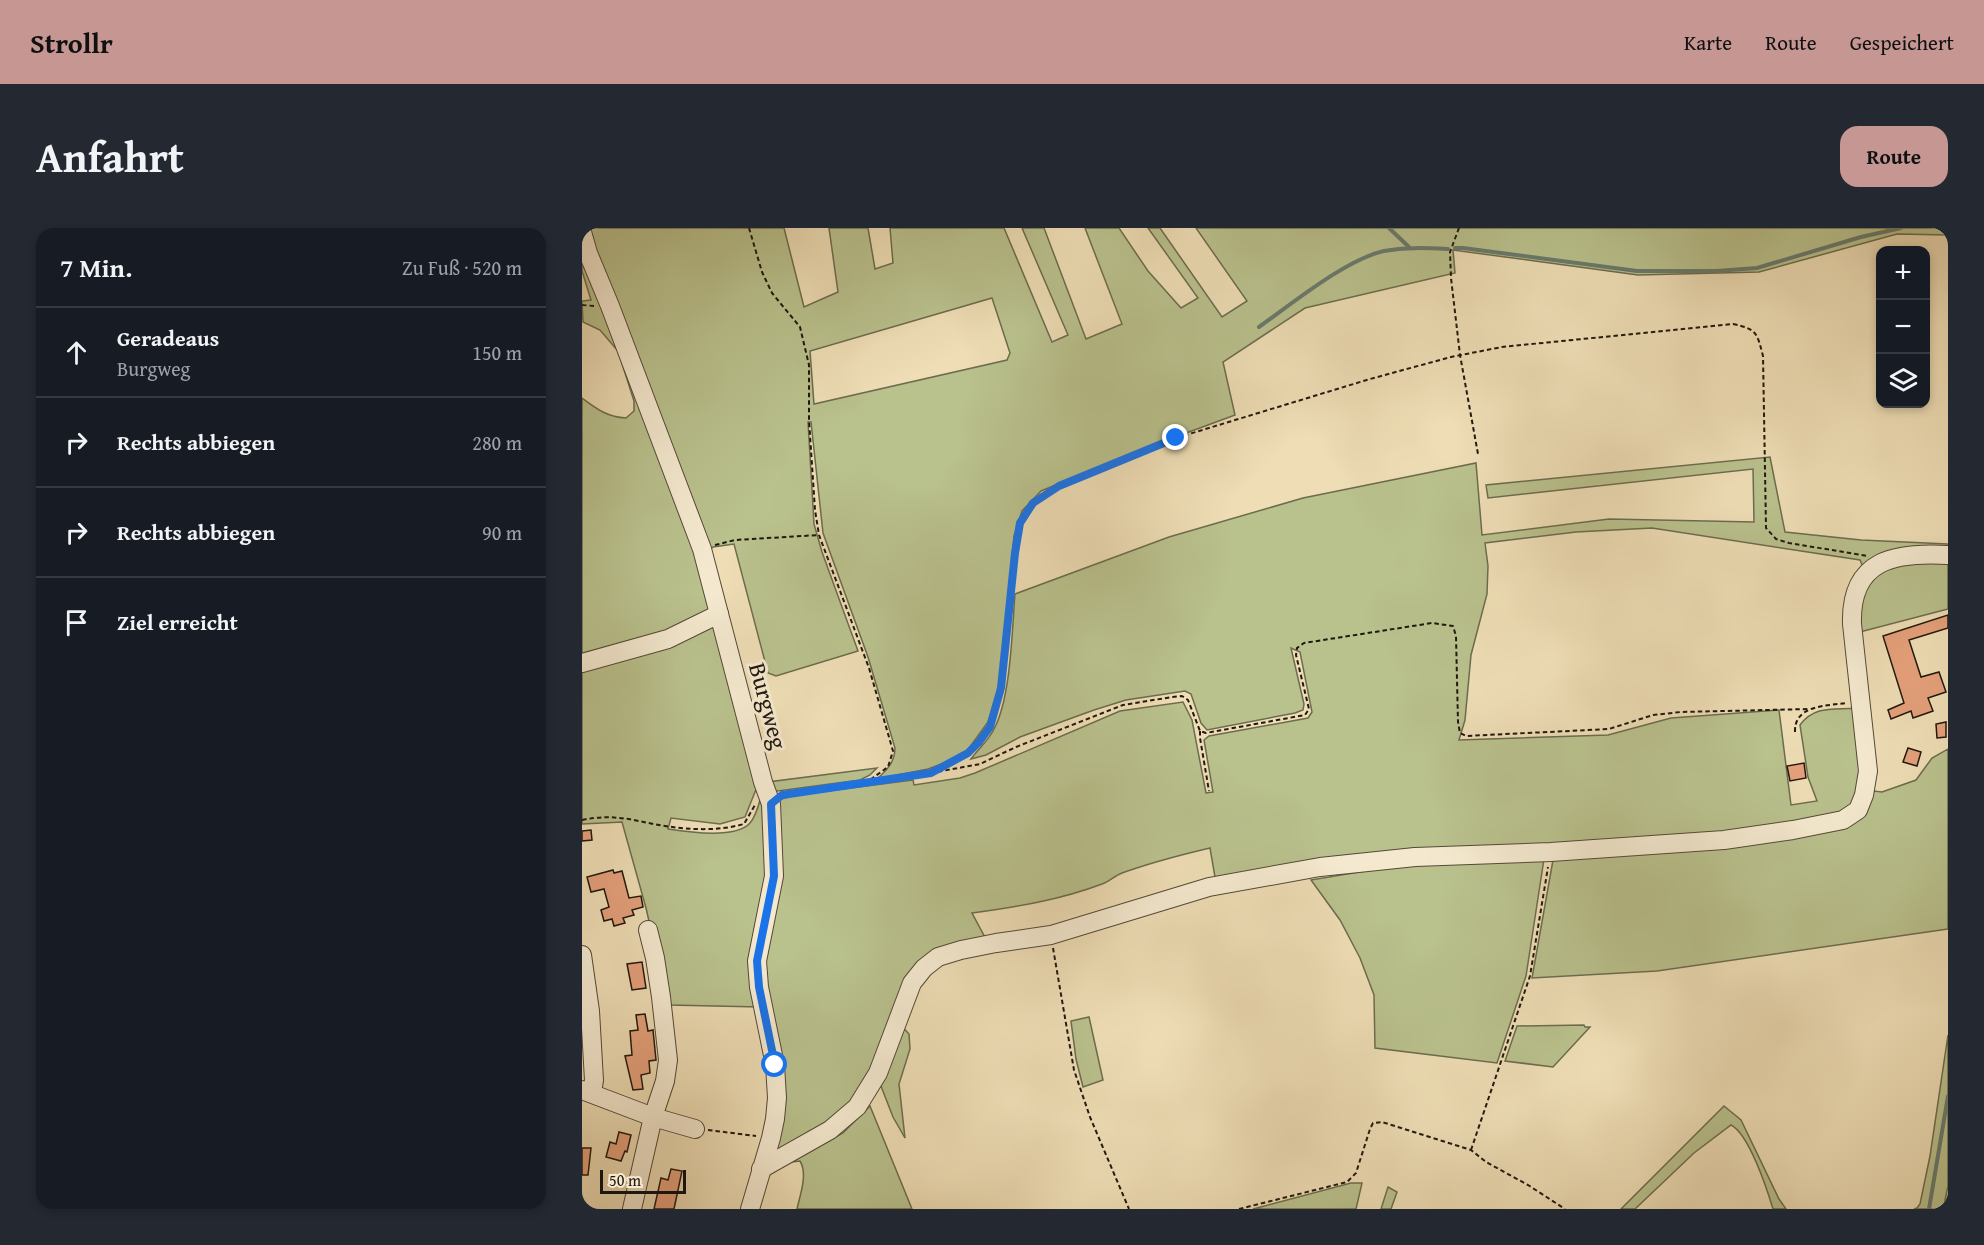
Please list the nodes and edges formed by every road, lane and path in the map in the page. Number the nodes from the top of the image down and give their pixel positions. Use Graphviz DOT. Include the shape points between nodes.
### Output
graph roads {
  1 [pos="749,228"];
  2 [pos="1459,228"];
  3 [pos="582,232"];
  4 [pos="1460,355"];
  5 [pos="1478,454"];
  6 [pos="819,535"];
  7 [pos="702,549"];
  8 [pos="1948,555"];
  9 [pos="1887,559"];
  10 [pos="718,614"];
  11 [pos="582,663"];
  12 [pos="1860,702"];
  13 [pos="1810,709"];
  14 [pos="1200,731"];
  15 [pos="1795,732"];
  16 [pos="931,773"];
  17 [pos="865,783"];
  18 [pos="1209,791"];
  19 [pos="763,804"];
  20 [pos="582,820"];
  21 [pos="1551,852"];
  22 [pos="648,930"];
  23 [pos="1051,935"];
  24 [pos="582,954"];
  25 [pos="587,1091"];
  26 [pos="653,1117"];
  27 [pos="695,1129"];
  28 [pos="771,1138"];
  29 [pos="1471,1150"];
  30 [pos="761,1169"];
  31 [pos="633,1209"];
  32 [pos="750,1209"];
  33 [pos="1129,1209"];
  34 [pos="1239,1209"];
  35 [pos="1565,1209"];
  1 -- 6 [label="path" via="772,293 800,327 809,365 814,510"];
  2 -- 4 [label="path" via="1450,252"];
  3 -- 7 [label="street, Burgweg"];
  4 -- 5 [label="path"];
  4 -- 9 [label="path" via="1502,347 1722,325 1750,328 1759,338 1763,356 1767,528 1776,539 1789,543"];
  4 -- 16 [label="path" via="1176,438 1059,486 1033,503 1020,523 1001,688 990,727 968,753"];
  6 -- 7 [label="path" via="735,540"];
  6 -- 17 [label="path" via="869,668 893,751 888,767"];
  7 -- 10 [label="street, Burgweg"];
  8 -- 9 [label="street" via="1919,553"];
  9 -- 12 [label="street" via="1869,570 1857,589 1852,610"];
  10 -- 11 [label="street" via="668,639"];
  10 -- 19 [label="street, Burgweg" via="763,782"];
  12 -- 13 [label="path"];
  12 -- 21 [label="street" via="1868,771 1866,787 1858,810 1843,820 1724,840"];
  13 -- 14 [label="path" via="1681,712 1653,715 1609,729 1467,736 1460,733 1458,722 1453,626 1432,623 1304,643 1297,648 1296,655 1309,709 1305,715 1224,731"];
  13 -- 15 [label="path" via="1798,720"];
  14 -- 16 [label="path" via="1188,700 1182,696 1123,705 980,764"];
  14 -- 18 [label="path"];
  16 -- 17 [label="path"];
  17 -- 19 [label="path" via="782,795"];
  19 -- 20 [label="path" via="744,824 719,829 665,826 606,816"];
  19 -- 28 [label="street, Burgweg" via="774,876 757,961 775,1065 777,1098"];
  21 -- 23 [label="street" via="1415,857 1320,867 1209,887"];
  21 -- 29 [label="path" via="1530,976"];
  22 -- 26 [label="street" via="668,1060"];
  23 -- 30 [label="street" via="961,950 938,957 924,968 912,983 878,1074 857,1107 830,1130"];
  23 -- 33 [label="path" via="1074,1070"];
  24 -- 25 [label="street" via="594,1080"];
  25 -- 26 [label="street"];
  26 -- 27 [label="street"];
  26 -- 31 [label="street"];
  27 -- 28 [label="path"];
  28 -- 30 [label="street, Burgweg"];
  29 -- 34 [label="path" via="1383,1122 1373,1123 1356,1173 1347,1182"];
  29 -- 35 [label="path"];
  30 -- 32 [label="street, Burgweg"];
}
